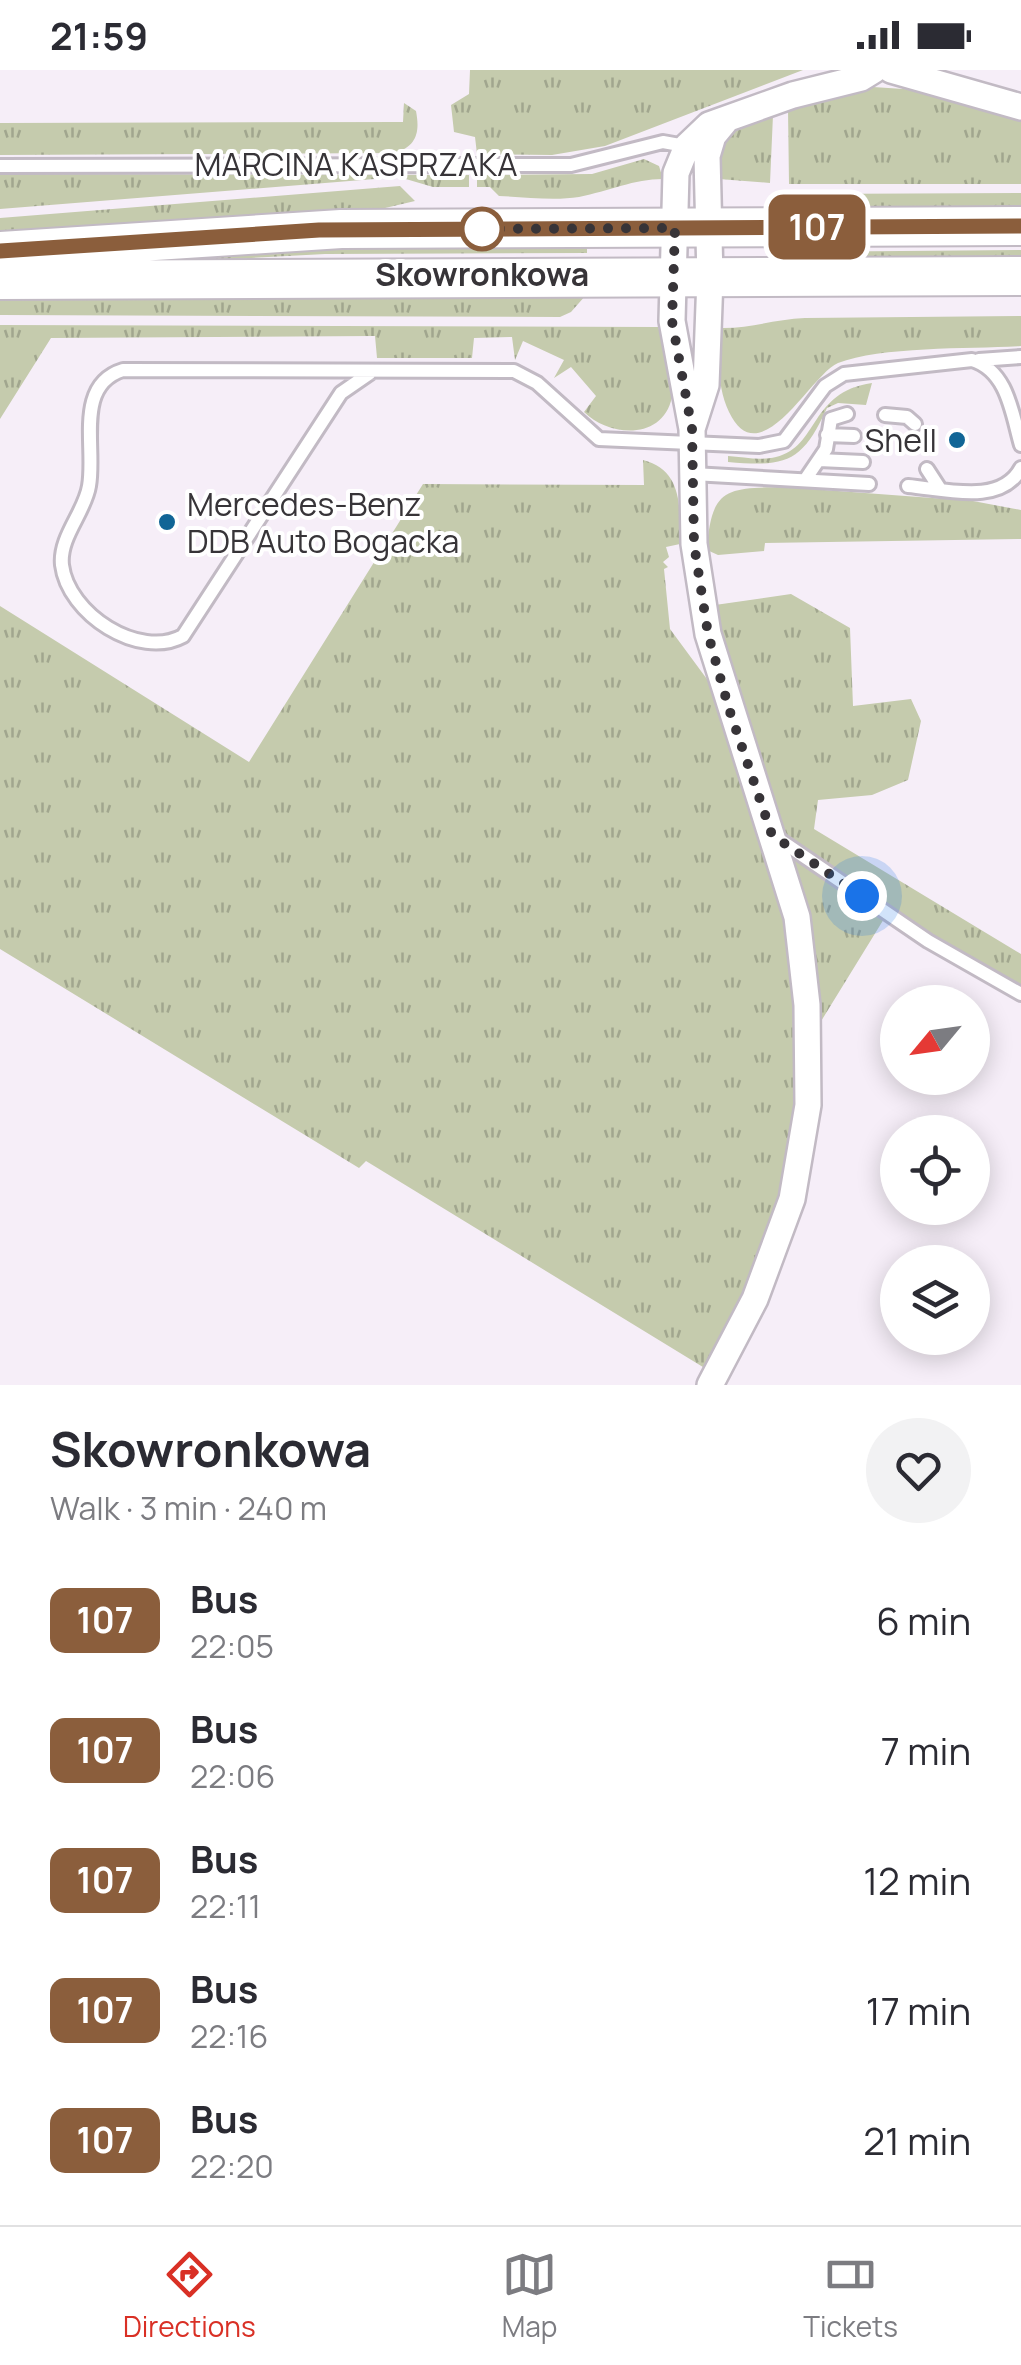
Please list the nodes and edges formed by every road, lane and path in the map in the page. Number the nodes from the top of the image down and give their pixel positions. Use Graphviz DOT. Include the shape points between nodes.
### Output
graph roads {
  1 [pos="874,70"];
  2 [pos="891,70"];
  3 [pos="1021,106"];
  4 [pos="698,148"];
  5 [pos="0,166"];
  6 [pos="1021,226"];
  7 [pos="692,228"];
  8 [pos="0,250"];
  9 [pos="1021,276"];
  10 [pos="692,278"];
  11 [pos="0,280"];
  12 [pos="1021,357"];
  13 [pos="972,360"];
  14 [pos="370,373"];
  15 [pos="847,414"];
  16 [pos="885,415"];
  17 [pos="915,424"];
  18 [pos="827,435"];
  19 [pos="692,436"];
  20 [pos="854,436"];
  21 [pos="1021,446"];
  22 [pos="819,460"];
  23 [pos="863,462"];
  24 [pos="927,468"];
  25 [pos="1021,468"];
  26 [pos="692,474"];
  27 [pos="805,480"];
  28 [pos="869,484"];
  29 [pos="908,486"];
  30 [pos="940,489"];
  31 [pos="996,492"];
  32 [pos="1021,493"];
  33 [pos="772,835"];
  34 [pos="1021,994"];
  35 [pos="710,1385"];
  1 -- 4 [label="street" via="730,116"];
  2 -- 3 [label="street"];
  4 -- 5 [label="lane, MARCINA KASPRZAKA" via="663,142 571,165"];
  4 -- 7 [label="street" via="676,172"];
  6 -- 7 [label="main road, MARCINA KASPRZAKA"];
  7 -- 8 [label="main road, MARCINA KASPRZAKA" via="311,230"];
  7 -- 10 [label="street"];
  7 -- 10 [label="street"];
  9 -- 10 [label="main road"];
  10 -- 11 [label="main road"];
  10 -- 19 [label="street" via="706,385"];
  10 -- 19 [label="street" via="672,321"];
  12 -- 13 [label="lane"];
  13 -- 19 [label="lane" via="844,374 825,386 778,443"];
  13 -- 21 [label="lane" via="1001,381"];
  14 -- 14 [label="lane" via="123,370 108,377 90,414 89,487 61,558 78,602 144,644 184,636 307,441 341,393"];
  14 -- 19 [label="lane" via="521,373 600,439"];
  15 -- 18 [label="lane" via="831,419"];
  16 -- 17 [label="lane"];
  18 -- 20 [label="lane"];
  18 -- 22 [label="lane"];
  19 -- 26 [label="street"];
  22 -- 23 [label="lane"];
  22 -- 27 [label="lane"];
  24 -- 30 [label="lane"];
  25 -- 31 [label="lane"];
  26 -- 27 [label="lane"];
  26 -- 33 [label="street" via="708,634"];
  27 -- 28 [label="lane"];
  29 -- 30 [label="lane"];
  30 -- 31 [label="lane"];
  31 -- 32 [label="lane"];
  33 -- 34 [label="lane" via="928,941"];
  33 -- 35 [label="street" via="797,918 808,1105 792,1199 755,1300"];
}
